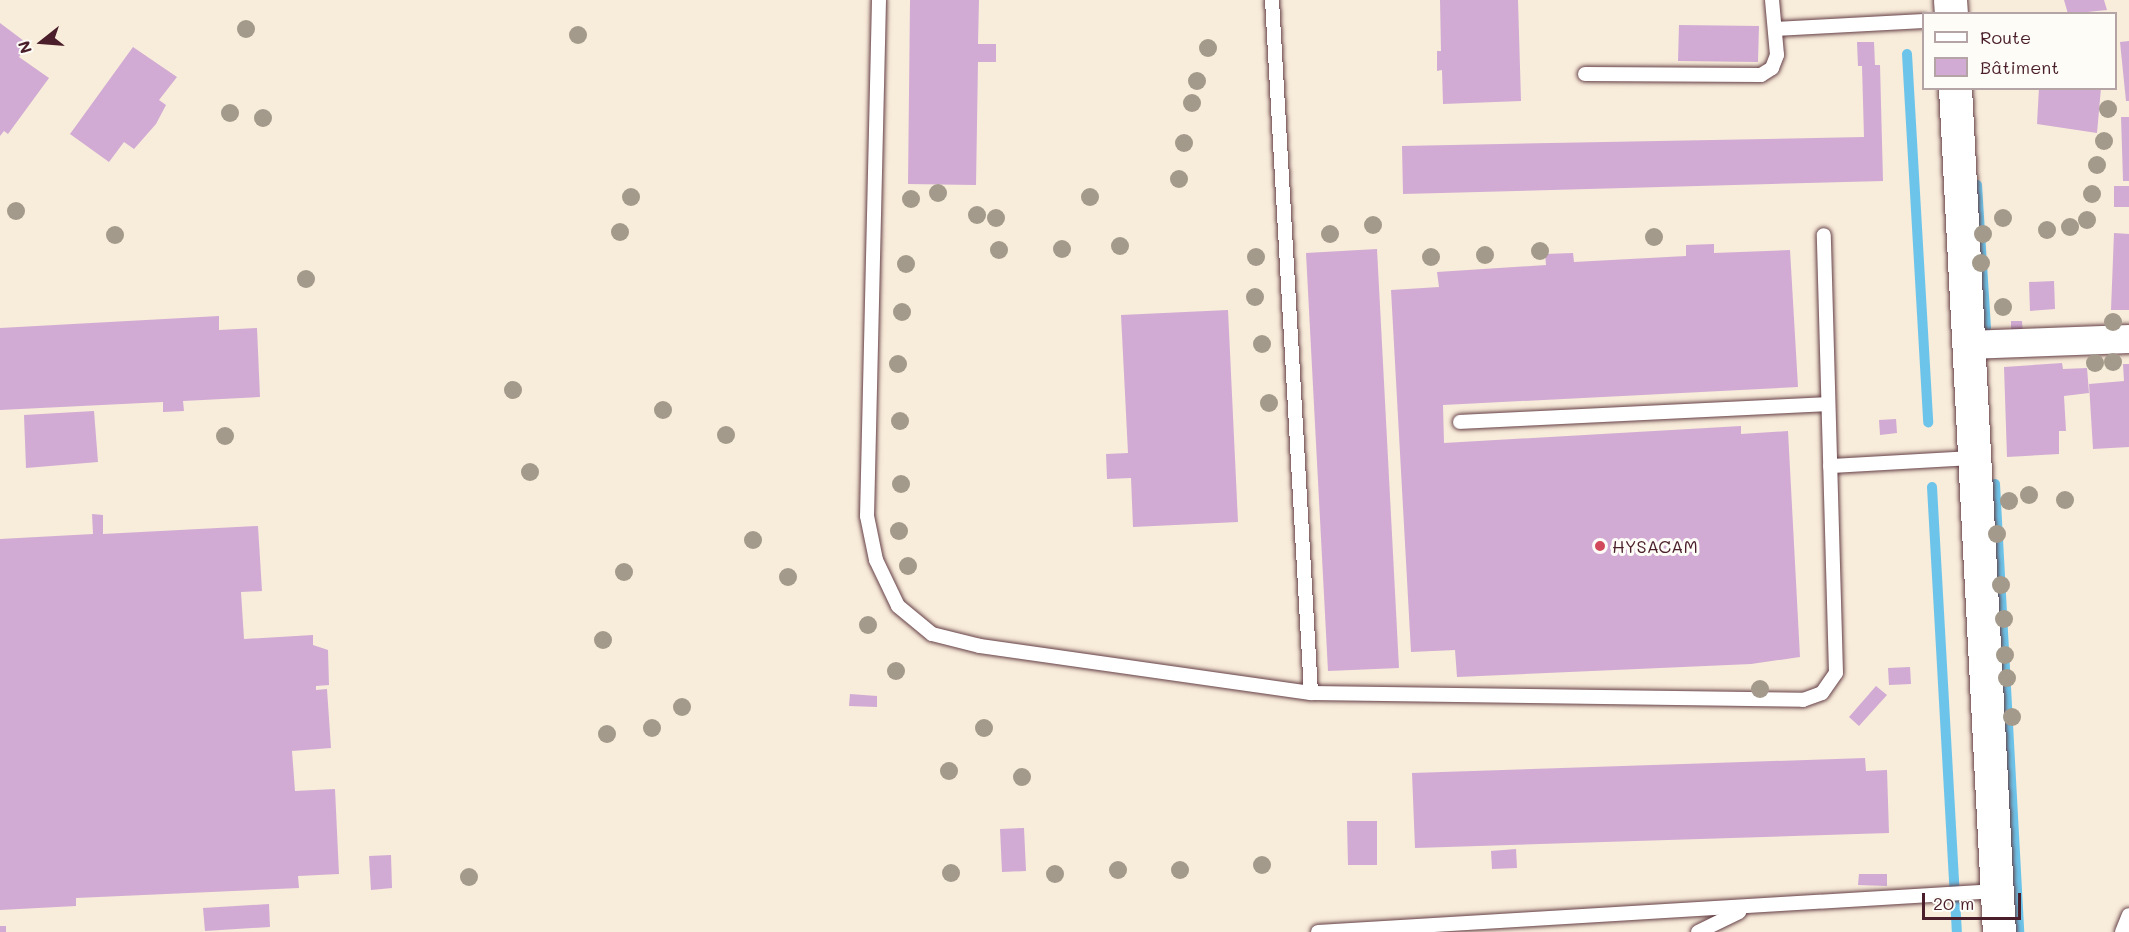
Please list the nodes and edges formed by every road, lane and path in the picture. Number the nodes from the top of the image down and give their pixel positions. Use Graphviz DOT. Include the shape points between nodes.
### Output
graph roads {
  1 [pos="879,0"];
  2 [pos="1272,0"];
  3 [pos="1772,0"];
  4 [pos="1922,21"];
  5 [pos="1775,29"];
  6 [pos="1585,74"];
  7 [pos="1955,90"];
  8 [pos="1824,235"];
  9 [pos="2129,339"];
  10 [pos="1968,345"];
  11 [pos="1828,404"];
  12 [pos="1460,422"];
  13 [pos="1974,458"];
  14 [pos="1830,466"];
  15 [pos="1311,693"];
  16 [pos="1997,891"];
  17 [pos="1747,908"];
  18 [pos="2129,915"];
  19 [pos="1318,932"];
  20 [pos="1698,932"];
  21 [pos="1999,932"];
  22 [pos="2122,932"];
  1 -- 15 [label="lane" via="867,516 876,560 898,606 932,634 980,646"];
  2 -- 15 [label="lane"];
  3 -- 5 [label="lane"];
  4 -- 5 [label="lane"];
  5 -- 6 [label="lane" via="1777,55 1772,68 1761,75"];
  7 -- 10 [label="main road"];
  8 -- 11 [label="lane"];
  9 -- 10 [label="street"];
  10 -- 13 [label="main road"];
  11 -- 12 [label="lane"];
  11 -- 14 [label="lane"];
  13 -- 14 [label="lane"];
  13 -- 16 [label="main road"];
  14 -- 15 [label="lane" via="1836,673 1822,693 1803,700"];
  16 -- 17 [label="lane"];
  16 -- 21 [label="main road"];
  17 -- 19 [label="lane"];
  17 -- 20 [label="lane"];
  18 -- 22 [label="lane"];
}
